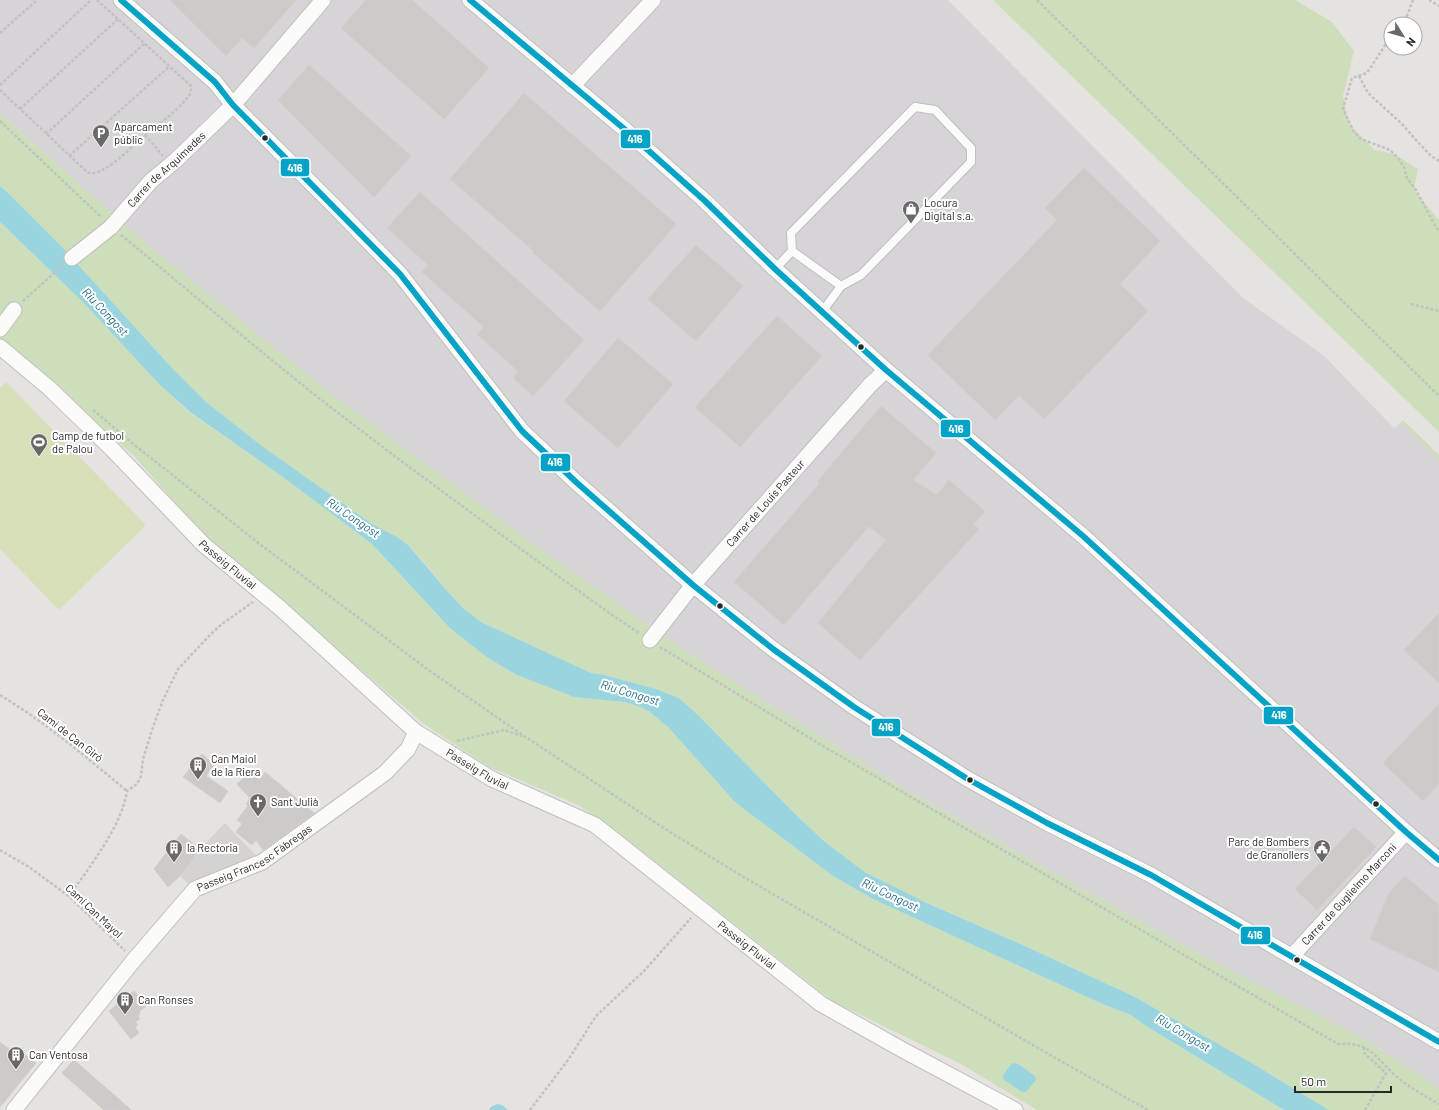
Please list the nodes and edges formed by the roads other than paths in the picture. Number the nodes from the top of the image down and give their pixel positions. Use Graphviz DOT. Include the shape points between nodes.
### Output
graph roads {
  1 [pos="121,0"];
  2 [pos="323,0"];
  3 [pos="470,0"];
  4 [pos="653,0"];
  5 [pos="572,86"];
  6 [pos="233,105"];
  7 [pos="792,251"];
  8 [pos="72,258"];
  9 [pos="775,269"];
  10 [pos="840,286"];
  11 [pos="14,310"];
  12 [pos="822,312"];
  13 [pos="0,329"];
  14 [pos="0,347"];
  15 [pos="886,370"];
  16 [pos="693,585"];
  17 [pos="650,640"];
  18 [pos="416,732"];
  19 [pos="1406,832"];
  20 [pos="1439,860"];
  21 [pos="1292,956"];
  22 [pos="1439,1042"];
  23 [pos="14,1110"];
  24 [pos="1015,1110"];
  1 -- 6 [label="street" via="215,82"];
  2 -- 6 [label="street, Carrer de Arquimedes"];
  3 -- 5 [label="street"];
  4 -- 5 [label="street"];
  5 -- 9 [label="street" via="705,201"];
  6 -- 8 [label="street, Carrer de Arquimedes" via="151,181 111,227"];
  6 -- 16 [label="street" via="400,274 522,431"];
  7 -- 9 [label="lane"];
  7 -- 10 [label="lane"];
  7 -- 10 [label="lane" via="791,233 915,107 935,110 971,148 971,162 861,275"];
  9 -- 12 [label="street"];
  10 -- 12 [label="lane"];
  11 -- 13 [label="street"];
  12 -- 15 [label="street"];
  14 -- 18 [label="street, Passeig Fluvial" via="49,388 112,449 204,545"];
  15 -- 16 [label="street, Carrer de Louis Pasteur" via="865,390"];
  15 -- 19 [label="street" via="1083,536"];
  16 -- 17 [label="street, Carrer de Louis Pasteur"];
  16 -- 21 [label="street" via="854,707 928,755 1047,823 1151,875"];
  18 -- 23 [label="street, Passeig Francesc Fàbregas" via="408,749 385,773 262,862 195,889 134,960"];
  18 -- 24 [label="street, Passeig Fluvial" via="492,779 595,825 821,1004"];
  19 -- 20 [label="street"];
  19 -- 21 [label="street, Carrer de Guglielmo Marconi"];
  21 -- 22 [label="street"];
}
